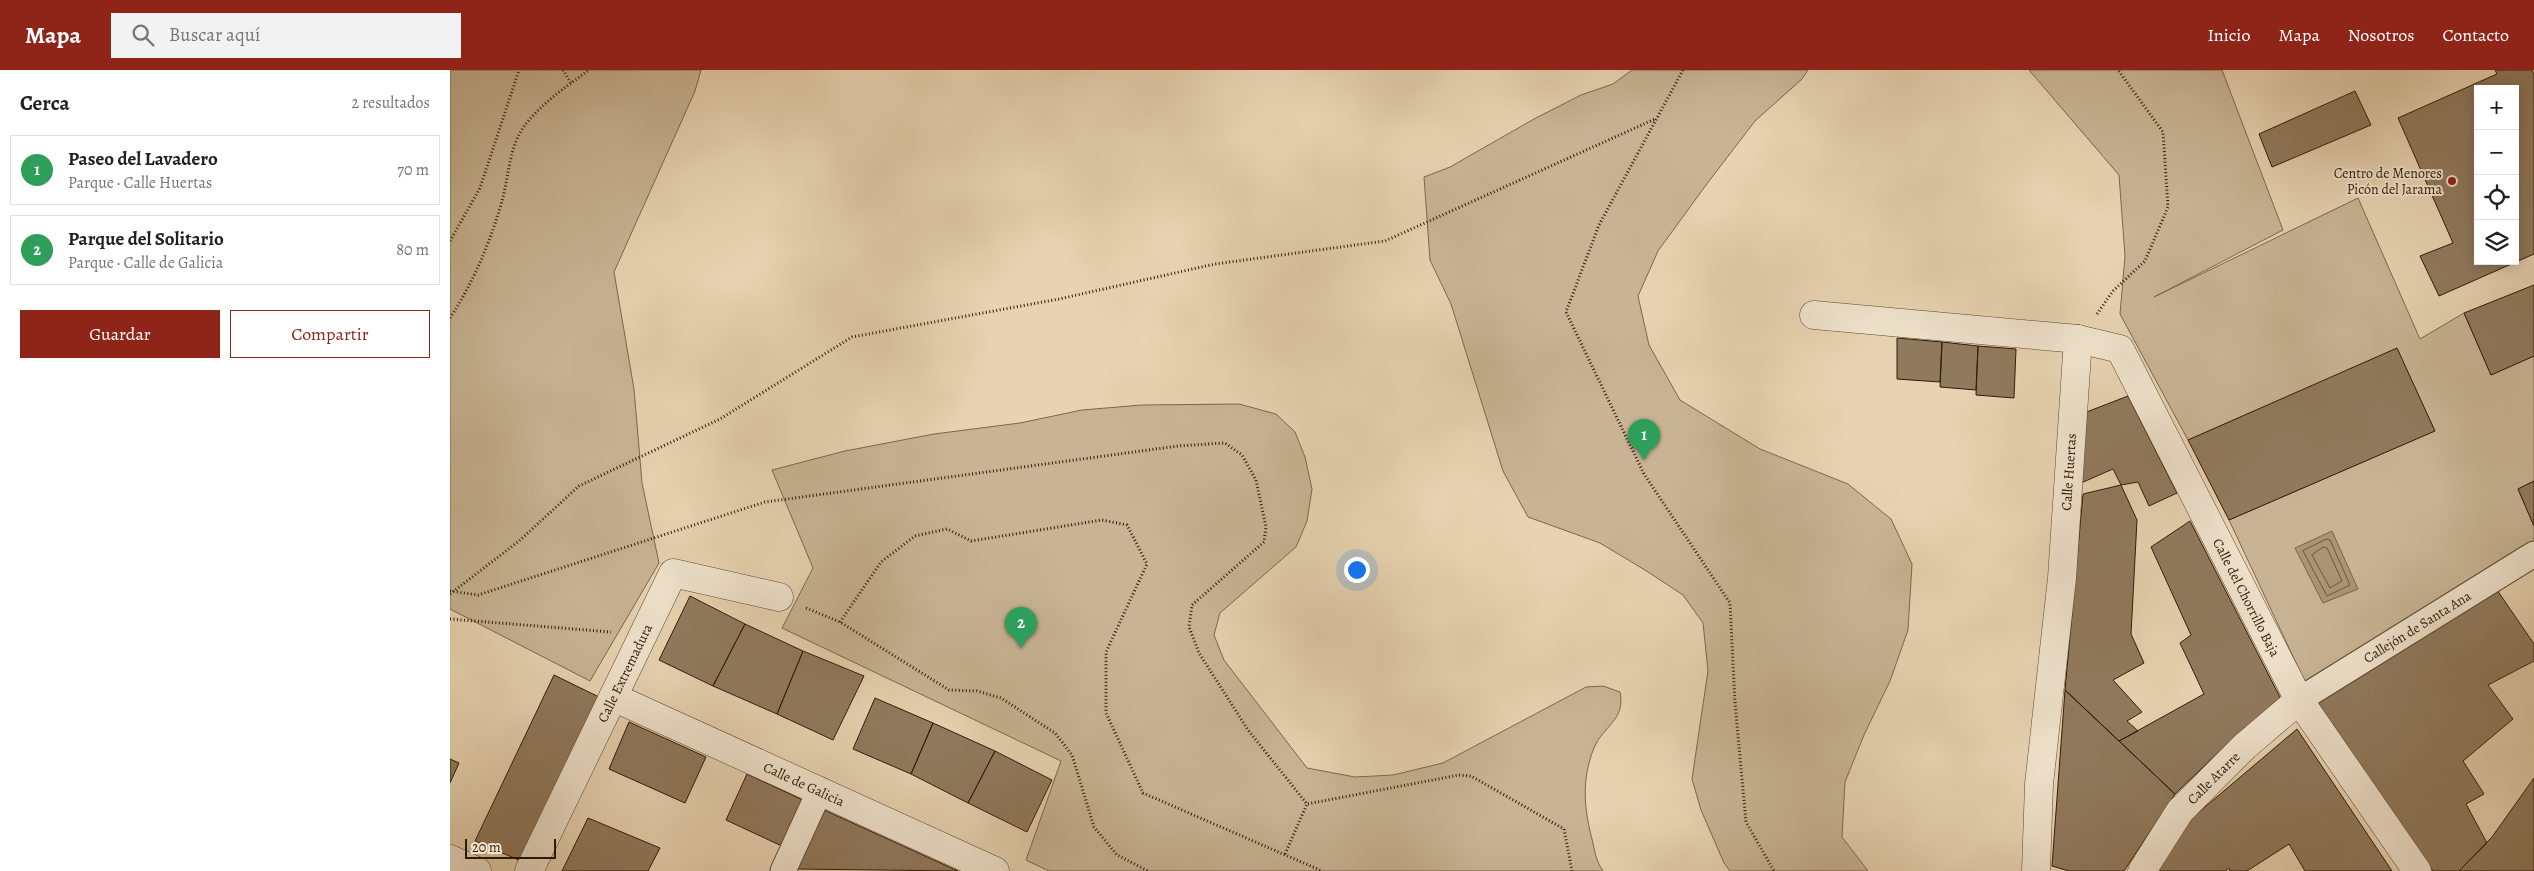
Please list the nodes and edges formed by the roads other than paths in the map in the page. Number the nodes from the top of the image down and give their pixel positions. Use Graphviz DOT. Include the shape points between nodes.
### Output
graph roads {
  1 [pos="1814,315"];
  2 [pos="2078,339"];
  3 [pos="2534,554"];
  4 [pos="779,597"];
  5 [pos="613,697"];
  6 [pos="2299,700"];
  7 [pos="820,790"];
  8 [pos="450,859"];
  9 [pos="477,871"];
  10 [pos="530,871"];
  11 [pos="783,871"];
  12 [pos="995,871"];
  13 [pos="2036,871"];
  14 [pos="2142,871"];
  15 [pos="2417,871"];
  1 -- 2 [label="street"];
  2 -- 6 [label="street, Calle del Chorrillo Baja" via="2120,349"];
  2 -- 13 [label="street, Calle Huertas" via="2062,578 2039,784"];
  3 -- 6 [label="street, Callejón de Santa Ana"];
  4 -- 5 [label="street, Calle Extremadura" via="673,573"];
  5 -- 7 [label="street, Calle de Galicia"];
  5 -- 10 [label="street, Calle Extremadura"];
  6 -- 14 [label="street, Calle Atarre" via="2245,746 2180,811"];
  6 -- 15 [label="street, Calle del Chorrillo Baja"];
  7 -- 11 [label="street"];
  7 -- 12 [label="street, Calle de Galicia"];
  8 -- 9 [label="street"];
}
